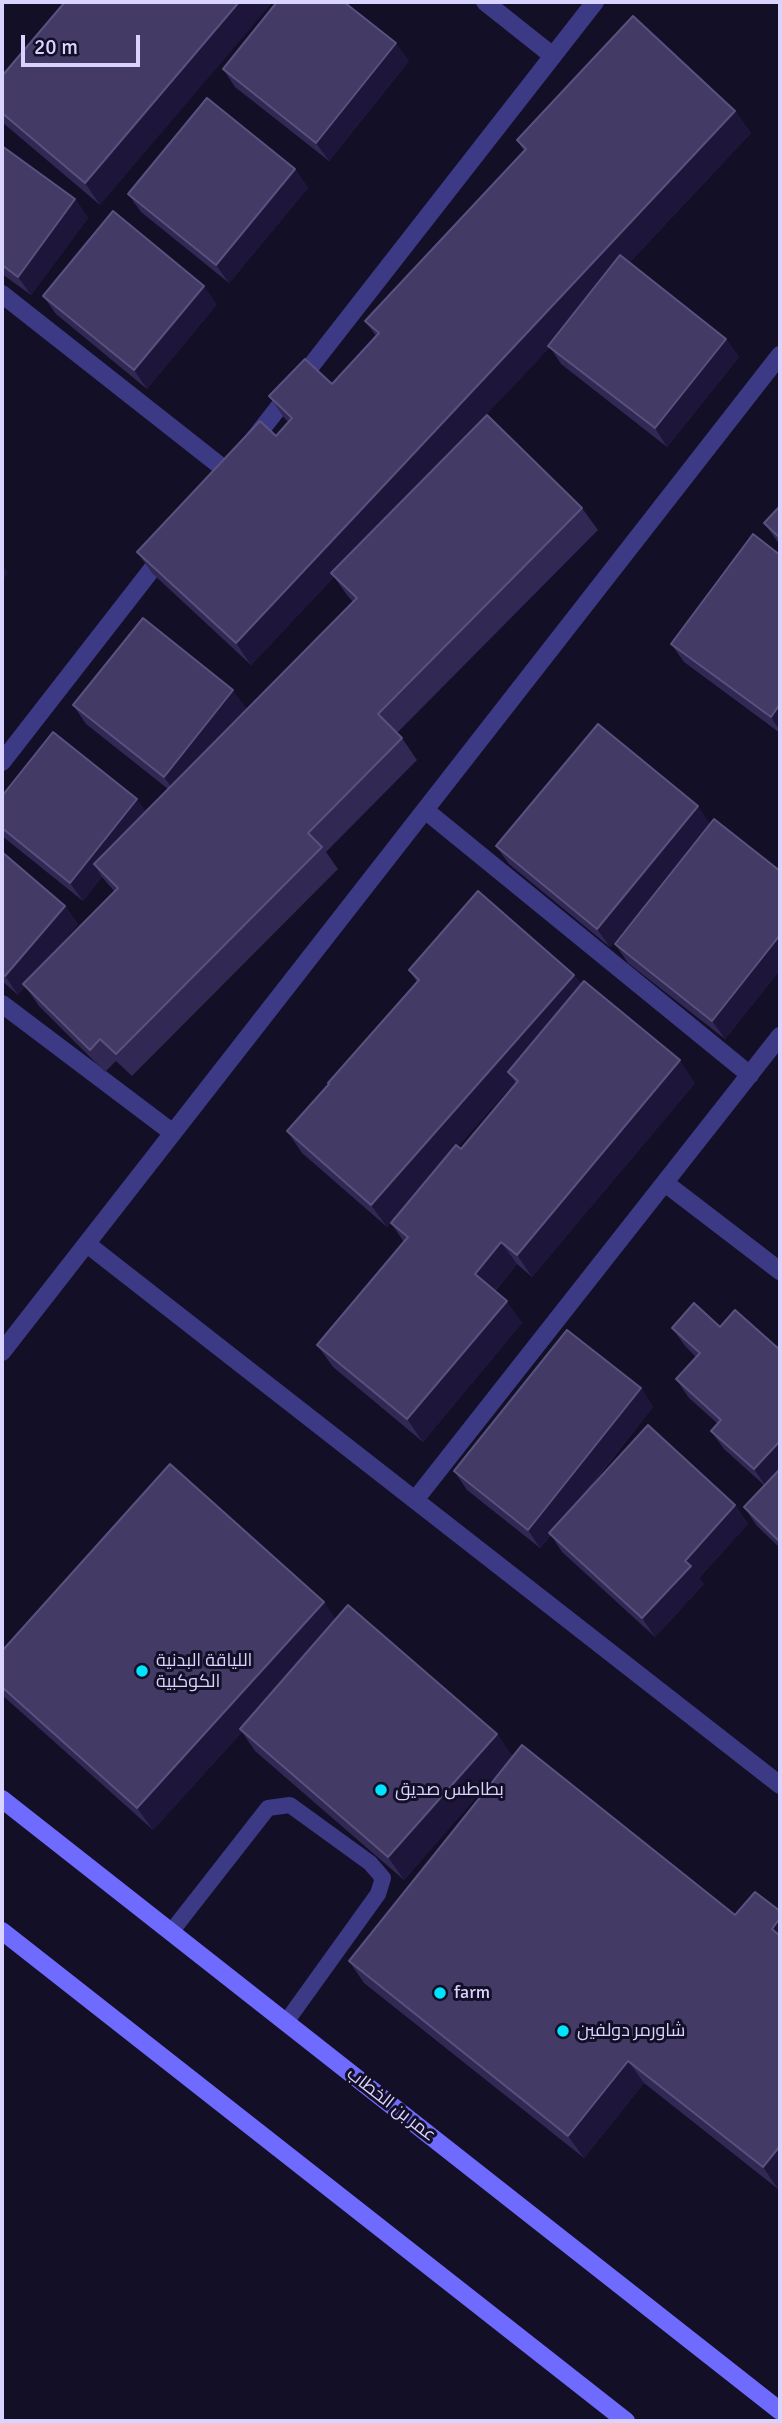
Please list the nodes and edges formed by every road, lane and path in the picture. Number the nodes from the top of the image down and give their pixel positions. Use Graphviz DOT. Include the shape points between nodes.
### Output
graph roads {
  1 [pos="485,2"];
  2 [pos="595,2"];
  3 [pos="553,56"];
  4 [pos="2,294"];
  5 [pos="780,355"];
  6 [pos="178,536"];
  7 [pos="2,762"];
  8 [pos="425,810"];
  9 [pos="2,1004"];
  10 [pos="780,1036"];
  11 [pos="750,1075"];
  12 [pos="173,1133"];
  13 [pos="665,1183"];
  14 [pos="87,1244"];
  15 [pos="780,1271"];
  16 [pos="4,1345"];
  17 [pos="415,1500"];
  18 [pos="780,1785"];
  19 [pos="2,1799"];
  20 [pos="2,1931"];
  21 [pos="171,1932"];
  22 [pos="286,2022"];
  23 [pos="780,2411"];
  24 [pos="626,2421"];
  1 -- 3 [label="street"];
  2 -- 3 [label="street"];
  3 -- 4 [label="street" via="224,477"];
  5 -- 8 [label="street"];
  6 -- 7 [label="street"];
  8 -- 11 [label="street"];
  8 -- 12 [label="street"];
  9 -- 12 [label="street"];
  10 -- 11 [label="street"];
  11 -- 13 [label="street"];
  12 -- 14 [label="street"];
  13 -- 15 [label="street"];
  13 -- 17 [label="street"];
  14 -- 16 [label="street"];
  14 -- 17 [label="street"];
  17 -- 18 [label="street"];
  19 -- 21 [label="street, عمر بن الخطاب"];
  20 -- 24 [label="street"];
  21 -- 22 [label="street, عمر بن الخطاب"];
  21 -- 22 [label="lane" via="268,1808 290,1805 370,1863 383,1878 379,1894"];
  22 -- 23 [label="street, عمر بن الخطاب"];
}
